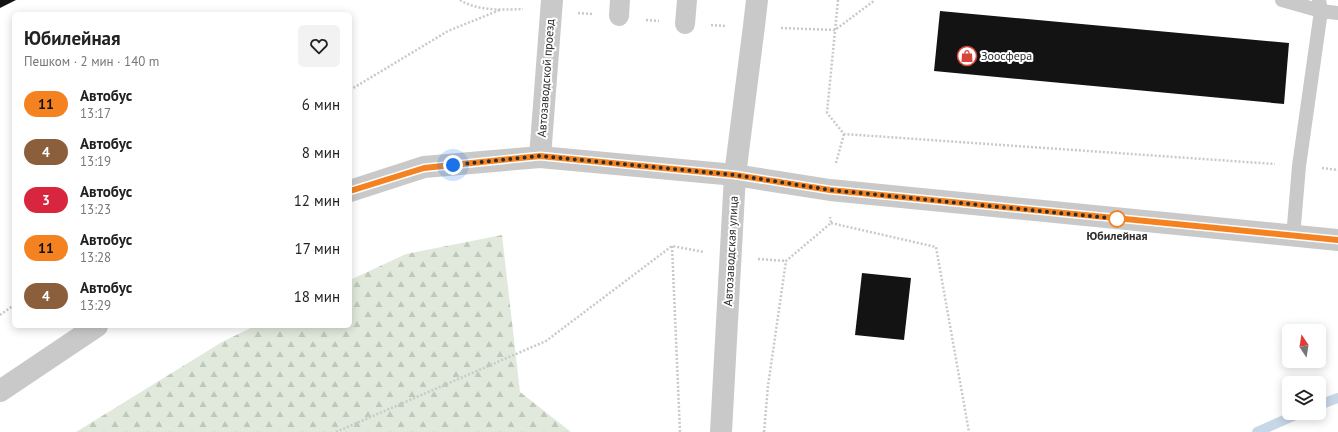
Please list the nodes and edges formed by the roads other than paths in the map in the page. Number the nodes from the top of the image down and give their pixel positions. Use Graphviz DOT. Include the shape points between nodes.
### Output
graph roads {
  1 [pos="552,0"];
  2 [pos="687,0"];
  3 [pos="757,0"];
  4 [pos="1282,0"];
  5 [pos="1320,6"];
  6 [pos="1338,13"];
  7 [pos="685,24"];
  8 [pos="540,156"];
  9 [pos="735,175"];
  10 [pos="352,190"];
  11 [pos="1293,237"];
  12 [pos="1338,240"];
  13 [pos="94,328"];
  14 [pos="0,391"];
  15 [pos="721,431"];
  1 -- 8 [label="street, Автозаводской проезд"];
  2 -- 7 [label="street"];
  3 -- 9 [label="street, Автозаводская улица"];
  4 -- 5 [label="lane"];
  5 -- 6 [label="lane"];
  5 -- 11 [label="lane" via="1299,166"];
  8 -- 9 [label="street"];
  8 -- 10 [label="street" via="424,168"];
  9 -- 11 [label="street" via="830,190"];
  9 -- 15 [label="street, Автозаводская улица"];
  11 -- 12 [label="street"];
  13 -- 14 [label="street"];
}
